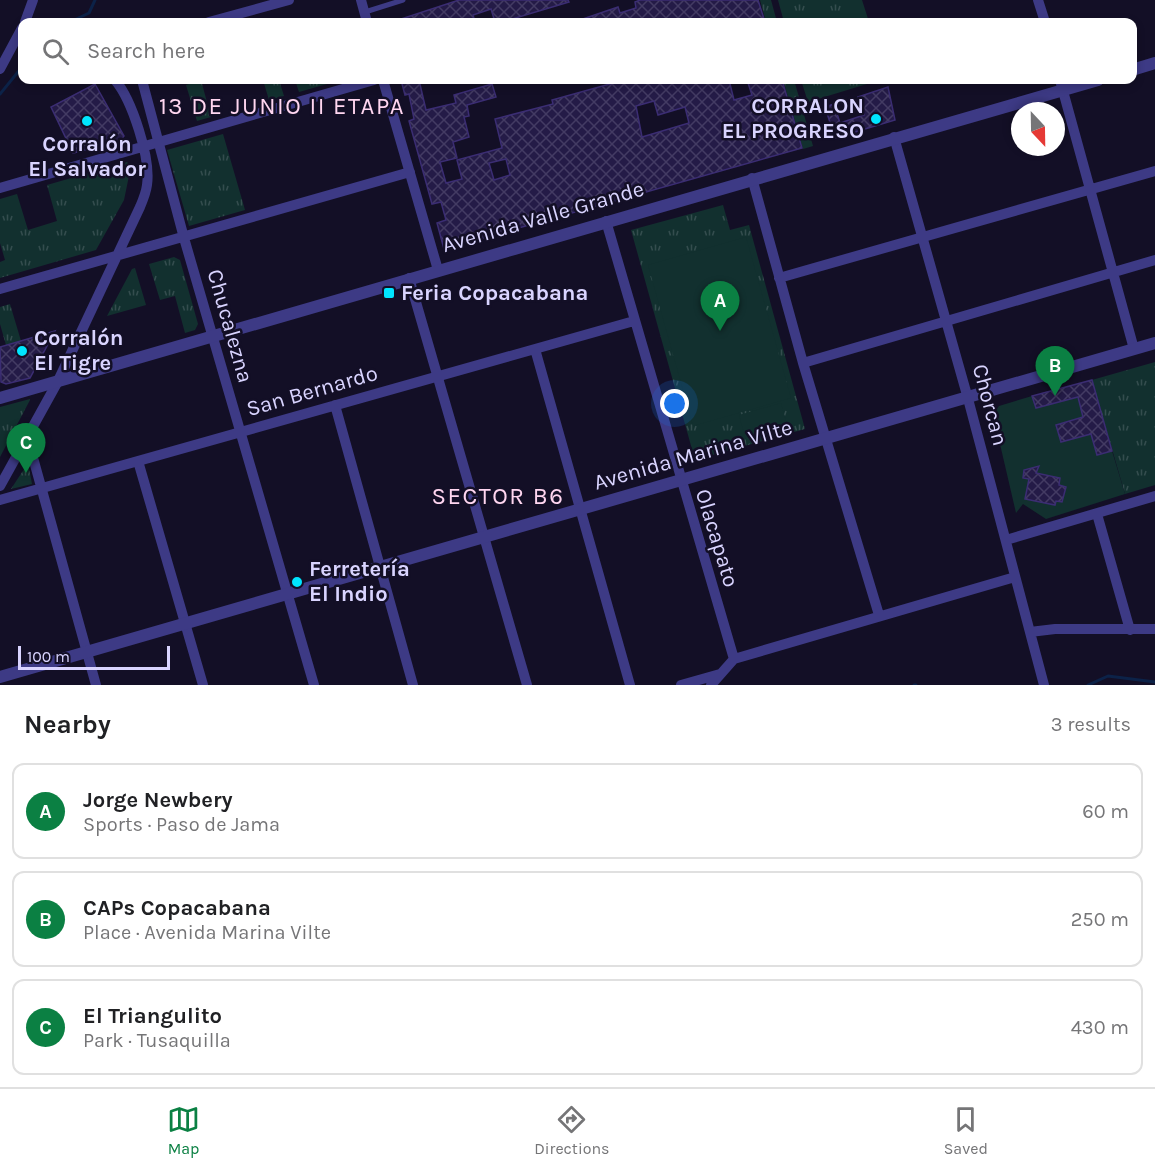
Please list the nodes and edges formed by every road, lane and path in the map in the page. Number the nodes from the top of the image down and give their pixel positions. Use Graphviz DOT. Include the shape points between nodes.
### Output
graph roads {
  1 [pos="33,0"];
  2 [pos="289,0"];
  3 [pos="360,0"];
  4 [pos="403,0"];
  5 [pos="1038,0"];
  6 [pos="366,17"];
  7 [pos="26,18"];
  8 [pos="224,18"];
  9 [pos="1044,18"];
  10 [pos="18,35"];
  11 [pos="1155,63"];
  12 [pos="1137,68"];
  13 [pos="0,69"];
  14 [pos="117,84"];
  15 [pos="143,84"];
  16 [pos="360,84"];
  17 [pos="384,84"];
  18 [pos="1062,84"];
  19 [pos="894,137"];
  20 [pos="157,143"];
  21 [pos="143,147"];
  22 [pos="1155,171"];
  23 [pos="410,172"];
  24 [pos="752,178"];
  25 [pos="0,188"];
  26 [pos="1090,189"];
  27 [pos="606,221"];
  28 [pos="923,237"];
  29 [pos="184,238"];
  30 [pos="118,255"];
  31 [pos="1155,260"];
  32 [pos="438,270"];
  33 [pos="1112,272"];
  34 [pos="409,278"];
  35 [pos="779,278"];
  36 [pos="0,289"];
  37 [pos="634,321"];
  38 [pos="946,321"];
  39 [pos="213,337"];
  40 [pos="1155,343"];
  41 [pos="535,349"];
  42 [pos="1134,349"];
  43 [pos="803,363"];
  44 [pos="438,376"];
  45 [pos="57,383"];
  46 [pos="968,395"];
  47 [pos="0,398"];
  48 [pos="335,405"];
  49 [pos="240,432"];
  50 [pos="27,436"];
  51 [pos="825,438"];
  52 [pos="138,461"];
  53 [pos="680,481"];
  54 [pos="0,486"];
  55 [pos="43,489"];
  56 [pos="1155,496"];
  57 [pos="0,500"];
  58 [pos="582,509"];
  59 [pos="1097,514"];
  60 [pos="483,537"];
  61 [pos="1006,540"];
  62 [pos="379,567"];
  63 [pos="1015,577"];
  64 [pos="287,594"];
  65 [pos="879,615"];
  66 [pos="186,624"];
  67 [pos="1155,629"];
  68 [pos="1130,630"];
  69 [pos="1030,632"];
  70 [pos="87,653"];
  71 [pos="734,659"];
  72 [pos="720,674"];
  73 [pos="0,677"];
  74 [pos="96,685"];
  75 [pos="202,685"];
  76 [pos="314,685"];
  77 [pos="413,685"];
  78 [pos="526,685"];
  79 [pos="630,685"];
  80 [pos="681,685"];
  81 [pos="711,685"];
  82 [pos="1044,685"];
  1 -- 7 [label="street"];
  2 -- 8 [label="street"];
  3 -- 6 [label="street"];
  4 -- 6 [label="lane"];
  5 -- 9 [label="street"];
  10 -- 13 [label="street"];
  11 -- 12 [label="street"];
  14 -- 21 [label="street"];
  15 -- 20 [label="street, Chucalezna"];
  16 -- 20 [label="street"];
  17 -- 23 [label="street"];
  18 -- 19 [label="street, Avenida Valle Grande"];
  18 -- 26 [label="street"];
  19 -- 24 [label="street, Avenida Valle Grande"];
  19 -- 28 [label="street, Chorcan"];
  20 -- 21 [label="street"];
  20 -- 29 [label="street, Chucalezna"];
  21 -- 25 [label="street"];
  21 -- 30 [label="street" via="147,185"];
  22 -- 26 [label="street"];
  23 -- 29 [label="street"];
  23 -- 32 [label="street"];
  24 -- 27 [label="street, Avenida Valle Grande"];
  24 -- 35 [label="street"];
  26 -- 28 [label="street"];
  26 -- 33 [label="street"];
  27 -- 32 [label="street, Avenida Valle Grande"];
  27 -- 37 [label="street, Olacapato"];
  28 -- 35 [label="street"];
  28 -- 38 [label="street, Chorcan"];
  29 -- 30 [label="street"];
  29 -- 39 [label="street, Chucalezna"];
  30 -- 36 [label="street"];
  30 -- 45 [label="street"];
  31 -- 33 [label="street"];
  32 -- 34 [label="street, Avenida Valle Grande"];
  33 -- 38 [label="street"];
  33 -- 42 [label="street"];
  34 -- 39 [label="street, Avenida Valle Grande"];
  34 -- 44 [label="street"];
  35 -- 43 [label="street"];
  37 -- 41 [label="street, San Bernardo"];
  37 -- 53 [label="street, Olacapato"];
  38 -- 43 [label="street"];
  38 -- 46 [label="street, Chorcan"];
  39 -- 45 [label="street, Avenida Valle Grande"];
  39 -- 49 [label="street, Chucalezna"];
  40 -- 42 [label="street, Avenida Marina Vilte"];
  41 -- 44 [label="street, San Bernardo"];
  41 -- 58 [label="street"];
  42 -- 46 [label="street, Avenida Marina Vilte"];
  43 -- 51 [label="street"];
  44 -- 48 [label="street, San Bernardo"];
  44 -- 60 [label="street"];
  45 -- 47 [label="street, Avenida Valle Grande"];
  45 -- 50 [label="street"];
  46 -- 51 [label="street, Avenida Marina Vilte"];
  46 -- 61 [label="street, Chorcan"];
  48 -- 49 [label="street, San Bernardo"];
  48 -- 62 [label="street"];
  49 -- 52 [label="street, San Bernardo"];
  49 -- 64 [label="street, Chucalezna"];
  50 -- 54 [label="street"];
  50 -- 55 [label="street"];
  51 -- 53 [label="street, Avenida Marina Vilte"];
  51 -- 65 [label="street"];
  52 -- 55 [label="street, San Bernardo"];
  52 -- 66 [label="street"];
  53 -- 58 [label="street, Avenida Marina Vilte"];
  53 -- 71 [label="street, Olacapato"];
  55 -- 57 [label="street, San Bernardo"];
  55 -- 70 [label="street"];
  56 -- 59 [label="street"];
  58 -- 60 [label="street, Avenida Marina Vilte"];
  58 -- 79 [label="street"];
  59 -- 61 [label="street"];
  59 -- 68 [label="street"];
  60 -- 62 [label="street, Avenida Marina Vilte"];
  60 -- 78 [label="street"];
  61 -- 63 [label="street, Chorcan"];
  62 -- 64 [label="street, Avenida Marina Vilte"];
  62 -- 77 [label="street"];
  63 -- 65 [label="street"];
  63 -- 69 [label="street, Chorcan"];
  64 -- 66 [label="street, Avenida Marina Vilte"];
  64 -- 76 [label="street, Chucalezna"];
  65 -- 71 [label="street"];
  66 -- 70 [label="street, Avenida Marina Vilte"];
  66 -- 75 [label="street"];
  67 -- 68 [label="street"];
  68 -- 69 [label="street"];
  69 -- 82 [label="street, Chorcan"];
  70 -- 73 [label="street, Avenida Marina Vilte"];
  70 -- 74 [label="street"];
  71 -- 72 [label="street"];
  72 -- 80 [label="street"];
  72 -- 81 [label="street"];
}
